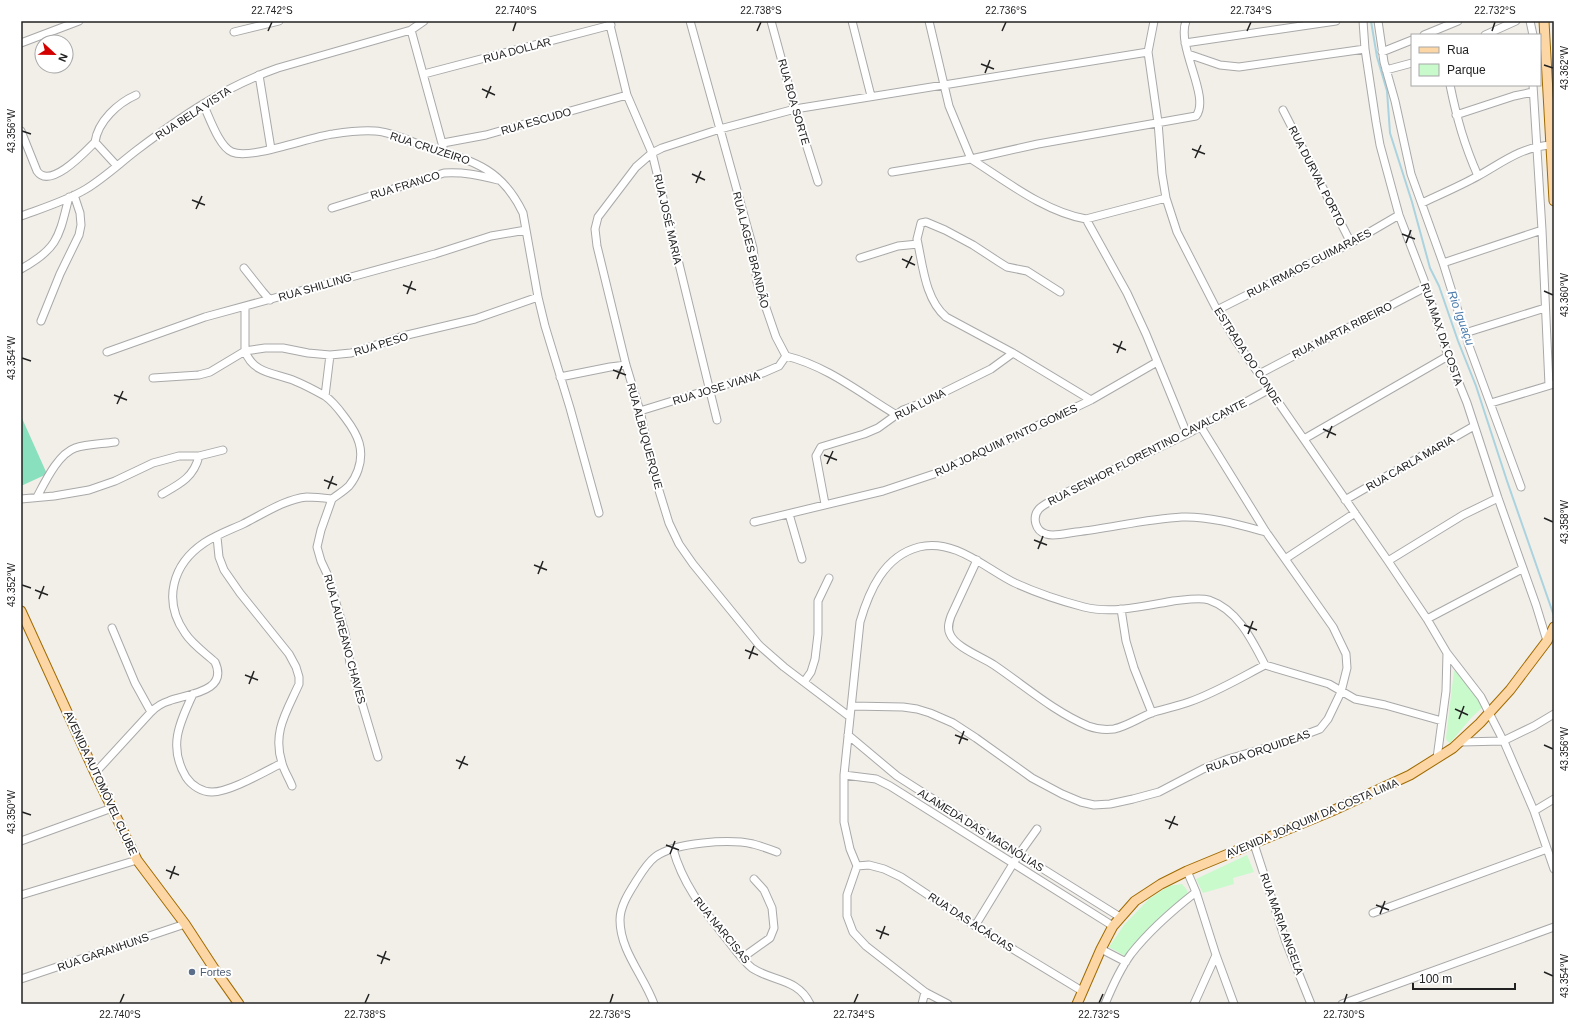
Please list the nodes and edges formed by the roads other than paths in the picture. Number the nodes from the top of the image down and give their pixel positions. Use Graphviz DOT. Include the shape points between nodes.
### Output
graph roads {
  1 [pos="79,21"];
  2 [pos="279,21"];
  3 [pos="424,21"];
  4 [pos="690,21"];
  5 [pos="771,21"];
  6 [pos="852,21"];
  7 [pos="930,21"];
  8 [pos="1154,21"];
  9 [pos="1186,21"];
  10 [pos="1336,21"];
  11 [pos="1363,21"];
  12 [pos="1378,21"];
  13 [pos="1458,21"];
  14 [pos="1516,21"];
  15 [pos="1530,21"];
  16 [pos="1544,21"];
  17 [pos="610,23"];
  18 [pos="411,30"];
  19 [pos="234,32"];
  20 [pos="1426,34"];
  21 [pos="1487,34"];
  22 [pos="1533,34"];
  23 [pos="1411,40"];
  24 [pos="21,43"];
  25 [pos="1185,43"];
  26 [pos="1365,49"];
  27 [pos="1148,52"];
  28 [pos="1382,52"];
  29 [pos="1188,54"];
  30 [pos="1411,63"];
  31 [pos="1386,70"];
  32 [pos="424,74"];
  33 [pos="259,75"];
  34 [pos="945,85"];
  35 [pos="1450,86"];
  36 [pos="1533,88"];
  37 [pos="136,95"];
  38 [pos="627,95"];
  39 [pos="871,96"];
  40 [pos="1551,97"];
  41 [pos="203,104"];
  42 [pos="795,109"];
  43 [pos="1283,110"];
  44 [pos="1550,114"];
  45 [pos="1456,115"];
  46 [pos="1535,115"];
  47 [pos="1158,122"];
  48 [pos="720,128"];
  49 [pos="21,132"];
  50 [pos="95,142"];
  51 [pos="443,143"];
  52 [pos="1551,145"];
  53 [pos="1536,146"];
  54 [pos="270,149"];
  55 [pos="444,152"];
  56 [pos="652,153"];
  57 [pos="971,159"];
  58 [pos="116,166"];
  59 [pos="892,172"];
  60 [pos="1478,176"];
  61 [pos="501,181"];
  62 [pos="818,182"];
  63 [pos="72,196"];
  64 [pos="1166,198"];
  65 [pos="1554,201"];
  66 [pos="1422,203"];
  67 [pos="332,208"];
  68 [pos="1399,215"];
  69 [pos="21,216"];
  70 [pos="1086,219"];
  71 [pos="526,230"];
  72 [pos="1542,230"];
  73 [pos="1351,243"];
  74 [pos="918,244"];
  75 [pos="860,258"];
  76 [pos="1443,263"];
  77 [pos="244,268"];
  78 [pos="21,269"];
  79 [pos="1426,287"];
  80 [pos="1060,292"];
  81 [pos="538,297"];
  82 [pos="270,300"];
  83 [pos="245,307"];
  84 [pos="1545,308"];
  85 [pos="1217,310"];
  86 [pos="41,321"];
  87 [pos="1465,333"];
  88 [pos="245,351"];
  89 [pos="107,352"];
  90 [pos="1013,353"];
  91 [pos="330,355"];
  92 [pos="786,356"];
  93 [pos="1448,356"];
  94 [pos="1157,362"];
  95 [pos="626,365"];
  96 [pos="1259,374"];
  97 [pos="560,377"];
  98 [pos="153,378"];
  99 [pos="1551,384"];
  100 [pos="709,389"];
  101 [pos="1268,390"];
  102 [pos="325,396"];
  103 [pos="1091,400"];
  104 [pos="1491,402"];
  105 [pos="640,412"];
  106 [pos="895,414"];
  107 [pos="717,420"];
  108 [pos="1474,426"];
  109 [pos="1201,427"];
  110 [pos="1187,434"];
  111 [pos="1304,439"];
  112 [pos="115,442"];
  113 [pos="223,450"];
  114 [pos="199,456"];
  115 [pos="1521,487"];
  116 [pos="162,494"];
  117 [pos="37,497"];
  118 [pos="1498,498"];
  119 [pos="21,499"];
  120 [pos="332,499"];
  121 [pos="1345,500"];
  122 [pos="825,504"];
  123 [pos="599,513"];
  124 [pos="1355,513"];
  125 [pos="789,514"];
  126 [pos="754,522"];
  127 [pos="1266,532"];
  128 [pos="217,537"];
  129 [pos="802,559"];
  130 [pos="1285,559"];
  131 [pos="977,560"];
  132 [pos="1388,561"];
  133 [pos="1522,569"];
  134 [pos="829,578"];
  135 [pos="1121,610"];
  136 [pos="21,611"];
  137 [pos="1427,619"];
  138 [pos="112,628"];
  139 [pos="1553,629"];
  140 [pos="1547,641"];
  141 [pos="1447,653"];
  142 [pos="1265,665"];
  143 [pos="804,682"];
  144 [pos="1341,692"];
  145 [pos="193,694"];
  146 [pos="852,706"];
  147 [pos="150,712"];
  148 [pos="1152,713"];
  149 [pos="1489,713"];
  150 [pos="1554,714"];
  151 [pos="850,717"];
  152 [pos="1442,721"];
  153 [pos="848,735"];
  154 [pos="1503,741"];
  155 [pos="1461,742"];
  156 [pos="378,757"];
  157 [pos="1437,758"];
  158 [pos="282,763"];
  159 [pos="95,773"];
  160 [pos="844,775"];
  161 [pos="292,786"];
  162 [pos="1554,799"];
  163 [pos="112,808"];
  164 [pos="1534,811"];
  165 [pos="959,817"];
  166 [pos="954,826"];
  167 [pos="1037,828"];
  168 [pos="21,841"];
  169 [pos="1254,844"];
  170 [pos="674,849"];
  171 [pos="1547,849"];
  172 [pos="777,852"];
  173 [pos="1019,854"];
  174 [pos="137,860"];
  175 [pos="1013,864"];
  176 [pos="857,866"];
  177 [pos="1554,869"];
  178 [pos="1187,871"];
  179 [pos="754,878"];
  180 [pos="1196,892"];
  181 [pos="21,895"];
  182 [pos="1373,913"];
  183 [pos="1120,916"];
  184 [pos="185,924"];
  185 [pos="975,926"];
  186 [pos="1113,926"];
  187 [pos="1554,927"];
  188 [pos="1101,949"];
  189 [pos="1216,955"];
  190 [pos="742,958"];
  191 [pos="1126,962"];
  192 [pos="21,979"];
  193 [pos="1082,991"];
  194 [pos="924,992"];
  195 [pos="238,1004"];
  196 [pos="654,1004"];
  197 [pos="810,1004"];
  198 [pos="922,1004"];
  199 [pos="948,1004"];
  200 [pos="1077,1004"];
  201 [pos="1105,1004"];
  202 [pos="1194,1004"];
  203 [pos="1234,1004"];
  204 [pos="1311,1004"];
  205 [pos="1342,1004"];
  1 -- 24 [label="street"];
  2 -- 19 [label="street"];
  3 -- 18 [label="street, RUA BELA VISTA"];
  4 -- 48 [label="street, RUA LAGES BRANDÃO"];
  5 -- 42 [label="street, RUA BOA SORTE"];
  6 -- 39 [label="street"];
  7 -- 34 [label="street"];
  8 -- 27 [label="street, ESTRADA DO CONDE"];
  9 -- 25 [label="street"];
  10 -- 25 [label="street"];
  11 -- 26 [label="street, RUA MAX DA COSTA"];
  12 -- 28 [label="street, RUA MAX DA COSTA"];
  13 -- 20 [label="street"];
  14 -- 21 [label="street"];
  15 -- 22 [label="street"];
  16 -- 40 [label="main road"];
  17 -- 32 [label="street, RUA DOLLAR"];
  17 -- 38 [label="street, RUA JOSÉ MARIA"];
  18 -- 32 [label="street"];
  18 -- 33 [label="street, RUA BELA VISTA"];
  23 -- 28 [label="street"];
  25 -- 29 [label="street"];
  26 -- 29 [label="street" via="1239,67 1220,65"];
  26 -- 68 [label="street, RUA MAX DA COSTA" via="1380,145"];
  27 -- 34 [label="street, RUA ALBUQUERQUE"];
  27 -- 47 [label="street, ESTRADA DO CONDE"];
  28 -- 31 [label="street, RUA MAX DA COSTA"];
  29 -- 47 [label="street" via="1200,107 1196,116"];
  30 -- 31 [label="street"];
  31 -- 66 [label="street, RUA MAX DA COSTA" via="1411,174"];
  32 -- 51 [label="street"];
  33 -- 41 [label="street, RUA BELA VISTA"];
  33 -- 54 [label="street"];
  34 -- 39 [label="street, RUA ALBUQUERQUE"];
  34 -- 57 [label="street" via="949,106"];
  35 -- 45 [label="street"];
  36 -- 45 [label="street"];
  36 -- 46 [label="street"];
  37 -- 50 [label="street" via="108,116 100,126"];
  38 -- 51 [label="street, RUA ESCUDO" via="486,135"];
  38 -- 56 [label="street, RUA JOSÉ MARIA"];
  39 -- 42 [label="street, RUA ALBUQUERQUE"];
  40 -- 44 [label="main road"];
  41 -- 54 [label="street, RUA CRUZEIRO" via="227,150 251,154"];
  41 -- 58 [label="street, RUA BELA VISTA"];
  42 -- 48 [label="street, RUA ALBUQUERQUE"];
  42 -- 62 [label="street, RUA BOA SORTE"];
  43 -- 73 [label="street, RUA DURVAL PORTO"];
  44 -- 46 [label="street"];
  44 -- 52 [label="main road"];
  45 -- 60 [label="street" via="1461,135"];
  46 -- 53 [label="street"];
  47 -- 57 [label="street"];
  47 -- 64 [label="street, ESTRADA DO CONDE"];
  48 -- 56 [label="street, RUA ALBUQUERQUE"];
  48 -- 92 [label="street, RUA LAGES BRANDÃO" via="753,248 757,282"];
  49 -- 50 [label="street" via="37,171 46,176 56,174 79,159"];
  50 -- 58 [label="street"];
  51 -- 55 [label="street"];
  52 -- 53 [label="street"];
  52 -- 65 [label="main road"];
  53 -- 60 [label="street" via="1523,150"];
  53 -- 72 [label="street"];
  54 -- 55 [label="street, RUA CRUZEIRO" via="333,134 376,131"];
  55 -- 61 [label="street, RUA CRUZEIRO" via="468,159 486,168"];
  56 -- 95 [label="street, RUA ALBUQUERQUE" via="636,166 614,195 598,217 595,229"];
  56 -- 100 [label="street, RUA JOSÉ MARIA"];
  57 -- 59 [label="street"];
  57 -- 70 [label="street" via="1053,209"];
  58 -- 63 [label="street, RUA BELA VISTA" via="97,182"];
  60 -- 66 [label="street"];
  61 -- 67 [label="street, RUA FRANCO" via="463,172 444,173"];
  61 -- 71 [label="street, RUA CRUZEIRO" via="523,213"];
  63 -- 69 [label="street, RUA BELA VISTA"];
  63 -- 78 [label="street" via="57,239 37,260"];
  63 -- 86 [label="street" via="80,213 79,235"];
  64 -- 70 [label="street"];
  64 -- 85 [label="street, ESTRADA DO CONDE" via="1177,232"];
  66 -- 76 [label="street, RUA MAX DA COSTA"];
  68 -- 73 [label="street, RUA IRMAOS GUIMARAES"];
  68 -- 79 [label="street, RUA MAX DA COSTA"];
  70 -- 94 [label="street" via="1127,293"];
  71 -- 81 [label="street, RUA CRUZEIRO"];
  71 -- 82 [label="street, RUA SHILLING" via="491,236"];
  72 -- 76 [label="street"];
  72 -- 84 [label="street"];
  73 -- 85 [label="street, RUA IRMAOS GUIMARAES"];
  74 -- 75 [label="street" via="898,246"];
  74 -- 80 [label="street" via="919,228 921,223 926,222 973,245 1003,264 1027,271"];
  74 -- 90 [label="street" via="931,295 940,312"];
  76 -- 87 [label="street, RUA MAX DA COSTA"];
  77 -- 82 [label="street"];
  79 -- 93 [label="street, RUA MAX DA COSTA"];
  79 -- 96 [label="street, RUA MARTA RIBEIRO"];
  81 -- 91 [label="street, RUA PESO" via="475,319 403,336 351,353"];
  81 -- 97 [label="street, RUA CRUZEIRO"];
  82 -- 83 [label="street, RUA SHILLING"];
  83 -- 88 [label="street"];
  83 -- 89 [label="street, RUA SHILLING"];
  84 -- 87 [label="street"];
  84 -- 99 [label="street"];
  85 -- 96 [label="street, ESTRADA DO CONDE"];
  87 -- 104 [label="street, RUA MAX DA COSTA"];
  88 -- 91 [label="street, RUA PESO" via="283,348"];
  88 -- 98 [label="street, RUA PESO" via="210,372"];
  88 -- 102 [label="street" via="254,366 260,370 297,381"];
  90 -- 103 [label="street"];
  90 -- 106 [label="street, RUA LUNA" via="991,368"];
  91 -- 102 [label="street"];
  92 -- 100 [label="street, RUA JOSE VIANA" via="774,369"];
  92 -- 106 [label="street" via="804,360 829,372"];
  93 -- 108 [label="street, RUA MAX DA COSTA"];
  93 -- 111 [label="street"];
  94 -- 103 [label="street, RUA JOAQUIM PINTO GOMES"];
  94 -- 110 [label="street"];
  95 -- 97 [label="street"];
  95 -- 105 [label="street, RUA ALBUQUERQUE"];
  96 -- 101 [label="street, ESTRADA DO CONDE"];
  97 -- 123 [label="street, RUA CRUZEIRO"];
  99 -- 104 [label="street"];
  100 -- 105 [label="street, RUA JOSE VIANA"];
  100 -- 107 [label="street, RUA JOSÉ MARIA"];
  101 -- 109 [label="street, RUA SENHOR FLORENTINO CAVALCANTE"];
  101 -- 111 [label="street, ESTRADA DO CONDE"];
  102 -- 120 [label="street" via="350,425 358,437 361,450 355,478"];
  103 -- 122 [label="street, RUA JOAQUIM PINTO GOMES" via="940,472 883,491"];
  104 -- 115 [label="street, RUA MAX DA COSTA"];
  105 -- 143 [label="street, RUA ALBUQUERQUE" via="652,471 669,523 679,544 759,645"];
  106 -- 122 [label="street, RUA LUNA" via="878,428 821,447 816,456"];
  108 -- 118 [label="street, RUA MAX DA COSTA"];
  108 -- 121 [label="street, RUA CARLA MARIA"];
  109 -- 110 [label="street, RUA SENHOR FLORENTINO CAVALCANTE"];
  109 -- 127 [label="street, RUA DA ORQUIDEAS"];
  110 -- 127 [label="street, RUA SENHOR FLORENTINO CAVALCANTE" via="1045,504 1036,515 1037,528 1047,535 1057,535 1184,517"];
  111 -- 121 [label="street, ESTRADA DO CONDE"];
  112 -- 117 [label="street" via="73,449 56,464"];
  113 -- 114 [label="street"];
  114 -- 116 [label="street" via="197,466 187,478"];
  114 -- 117 [label="street" via="179,456 153,463 89,490"];
  117 -- 119 [label="street"];
  118 -- 132 [label="street" via="1463,515"];
  118 -- 133 [label="street, RUA MAX DA COSTA"];
  120 -- 128 [label="street" via="298,499"];
  120 -- 156 [label="street, RUA LAUREANO CHAVES" via="317,547 340,613 350,663"];
  121 -- 124 [label="street, ESTRADA DO CONDE"];
  122 -- 125 [label="street, RUA JOAQUIM PINTO GOMES"];
  124 -- 130 [label="street"];
  124 -- 132 [label="street, ESTRADA DO CONDE"];
  125 -- 126 [label="street, RUA JOAQUIM PINTO GOMES"];
  125 -- 129 [label="street"];
  127 -- 130 [label="street, RUA DA ORQUIDEAS"];
  128 -- 145 [label="street" via="205,542 180,566 173,590 175,613 179,624 185,634 215,662 218,668 214,683 205,690"];
  128 -- 158 [label="street" via="218,557 224,570 289,654 299,677 299,684 279,729"];
  130 -- 144 [label="street, RUA DA ORQUIDEAS" via="1333,627 1346,654 1347,668"];
  131 -- 135 [label="street" via="1015,582 1050,596 1084,607"];
  131 -- 146 [label="street" via="947,548 919,547 901,554 874,583 860,622"];
  131 -- 148 [label="street" via="948,625 955,641 1072,719 1090,727 1114,729"];
  132 -- 137 [label="street, ESTRADA DO CONDE"];
  133 -- 137 [label="street"];
  133 -- 140 [label="street, RUA MAX DA COSTA"];
  134 -- 143 [label="street" via="818,601 815,659 811,672"];
  135 -- 142 [label="street" via="1181,600 1208,600 1229,611 1249,634"];
  135 -- 148 [label="street" via="1134,668"];
  136 -- 159 [label="main road, AVENIDA AUTOMÓVEL CLUBE"];
  137 -- 141 [label="street, ESTRADA DO CONDE"];
  138 -- 147 [label="street"];
  139 -- 140 [label="main road, AVENIDA JOAQUIM DA COSTA LIMA"];
  140 -- 149 [label="main road, AVENIDA JOAQUIM DA COSTA LIMA"];
  141 -- 149 [label="street, ESTRADA DO CONDE"];
  141 -- 152 [label="street"];
  142 -- 144 [label="street" via="1329,684"];
  142 -- 148 [label="street" via="1216,691"];
  143 -- 151 [label="street, RUA ALBUQUERQUE"];
  144 -- 146 [label="street, RUA DA ORQUIDEAS" via="1328,719 1320,729 1228,759 1159,792 1110,804 1094,805 1062,794 1032,778 953,723 930,713 903,707"];
  144 -- 152 [label="street" via="1355,699"];
  145 -- 147 [label="street" via="169,700"];
  145 -- 158 [label="street" via="176,740 180,766 194,786 202,791 213,792 227,789"];
  146 -- 151 [label="street"];
  147 -- 159 [label="street"];
  149 -- 154 [label="street, ESTRADA DO CONDE"];
  149 -- 155 [label="main road, AVENIDA JOAQUIM DA COSTA LIMA"];
  150 -- 154 [label="street"];
  151 -- 153 [label="street"];
  152 -- 157 [label="street"];
  153 -- 160 [label="street"];
  153 -- 165 [label="street, ALAMEDA DAS MAGNÓLIAS" via="897,776"];
  154 -- 155 [label="street"];
  154 -- 164 [label="street, ESTRADA DO CONDE"];
  155 -- 157 [label="main road, AVENIDA JOAQUIM DA COSTA LIMA"];
  157 -- 169 [label="main road, AVENIDA JOAQUIM DA COSTA LIMA" via="1410,775"];
  158 -- 161 [label="street"];
  159 -- 163 [label="main road, AVENIDA AUTOMÓVEL CLUBE"];
  160 -- 166 [label="street, ALAMEDA DAS MAGNÓLIAS" via="867,777 882,782"];
  160 -- 176 [label="street" via="844,822"];
  162 -- 164 [label="street"];
  163 -- 168 [label="street"];
  163 -- 174 [label="main road, AVENIDA AUTOMÓVEL CLUBE"];
  164 -- 171 [label="street, ESTRADA DO CONDE"];
  165 -- 166 [label="street"];
  165 -- 173 [label="street, ALAMEDA DAS MAGNÓLIAS"];
  166 -- 175 [label="street, ALAMEDA DAS MAGNÓLIAS"];
  167 -- 173 [label="street"];
  169 -- 178 [label="main road, AVENIDA JOAQUIM DA COSTA LIMA"];
  169 -- 204 [label="street, RUA MARIA ANGELA" via="1286,942"];
  170 -- 172 [label="street" via="689,845 740,842"];
  170 -- 190 [label="street, RUA NARCISAS" via="678,866 688,887"];
  170 -- 196 [label="street" via="654,858 640,875 624,902 620,920 623,938"];
  171 -- 177 [label="street, ESTRADA DO CONDE"];
  171 -- 182 [label="street"];
  173 -- 175 [label="street"];
  173 -- 183 [label="street, ALAMEDA DAS MAGNÓLIAS"];
  174 -- 181 [label="street"];
  174 -- 184 [label="main road, AVENIDA AUTOMÓVEL CLUBE"];
  175 -- 185 [label="street"];
  175 -- 186 [label="street, ALAMEDA DAS MAGNÓLIAS"];
  176 -- 185 [label="street, RUA DAS ACÁCIAS" via="869,865 900,877"];
  176 -- 194 [label="street" via="847,895 847,916 853,932 866,946"];
  178 -- 180 [label="street"];
  178 -- 183 [label="main road, AVENIDA JOAQUIM DA COSTA LIMA" via="1135,901"];
  179 -- 190 [label="street" via="764,890 772,908 774,928 770,938"];
  180 -- 189 [label="street"];
  180 -- 191 [label="street" via="1145,938"];
  183 -- 186 [label="main road, AVENIDA JOAQUIM DA COSTA LIMA"];
  184 -- 192 [label="street, RUA GARANHUNS"];
  184 -- 195 [label="main road, AVENIDA AUTOMÓVEL CLUBE"];
  185 -- 193 [label="street, RUA DAS ACÁCIAS"];
  186 -- 188 [label="main road, AVENIDA JOAQUIM DA COSTA LIMA"];
  187 -- 205 [label="street"];
  188 -- 191 [label="street"];
  188 -- 193 [label="main road, AVENIDA JOAQUIM DA COSTA LIMA"];
  189 -- 202 [label="street"];
  189 -- 203 [label="street"];
  190 -- 197 [label="street, RUA NARCISAS" via="753,968 797,987"];
  191 -- 201 [label="street"];
  193 -- 200 [label="main road, AVENIDA JOAQUIM DA COSTA LIMA"];
  194 -- 198 [label="street"];
  194 -- 199 [label="street"];
}
